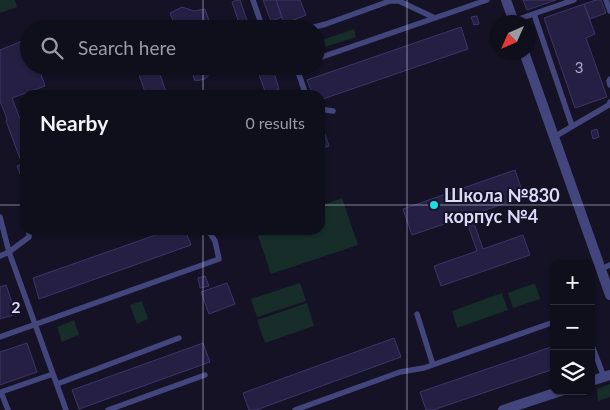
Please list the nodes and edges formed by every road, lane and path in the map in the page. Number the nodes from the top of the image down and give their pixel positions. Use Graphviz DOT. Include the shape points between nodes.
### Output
graph roads {
  1 [pos="253,0"];
  2 [pos="399,0"];
  3 [pos="487,0"];
  4 [pos="506,0"];
  5 [pos="574,0"];
  6 [pos="606,0"];
  7 [pos="610,11"];
  8 [pos="534,14"];
  9 [pos="511,15"];
  10 [pos="435,18"];
  11 [pos="260,20"];
  12 [pos="325,24"];
  13 [pos="325,56"];
  14 [pos="527,60"];
  15 [pos="299,75"];
  16 [pos="610,80"];
  17 [pos="610,85"];
  18 [pos="304,90"];
  19 [pos="610,102"];
  20 [pos="325,110"];
  21 [pos="333,111"];
  22 [pos="572,126"];
  23 [pos="554,137"];
  24 [pos="0,217"];
  25 [pos="29,235"];
  26 [pos="211,235"];
  27 [pos="9,252"];
  28 [pos="0,256"];
  29 [pos="605,267"];
  30 [pos="610,295"];
  31 [pos="417,314"];
  32 [pos="550,323"];
  33 [pos="35,324"];
  34 [pos="0,337"];
  35 [pos="179,338"];
  36 [pos="594,350"];
  37 [pos="433,365"];
  38 [pos="53,374"];
  39 [pos="205,375"];
  40 [pos="607,376"];
  41 [pos="595,380"];
  42 [pos="57,384"];
  43 [pos="550,395"];
  44 [pos="8,410"];
  45 [pos="66,410"];
  46 [pos="108,410"];
  47 [pos="295,410"];
  48 [pos="504,410"];
  1 -- 11 [label="lane"];
  2 -- 10 [label="lane"];
  2 -- 12 [label="lane"];
  3 -- 10 [label="lane"];
  4 -- 9 [label="street"];
  5 -- 8 [label="lane"];
  6 -- 7 [label="lane"];
  8 -- 22 [label="lane"];
  10 -- 13 [label="lane"];
  14 -- 23 [label="street"];
  15 -- 18 [label="lane"];
  16 -- 17 [label="lane"];
  19 -- 22 [label="lane"];
  20 -- 21 [label="lane"];
  22 -- 23 [label="lane"];
  23 -- 29 [label="street"];
  24 -- 27 [label="lane"];
  25 -- 27 [label="lane"];
  26 -- 33 [label="lane" via="219,259"];
  27 -- 28 [label="lane"];
  27 -- 33 [label="lane"];
  29 -- 30 [label="street"];
  31 -- 37 [label="lane"];
  32 -- 37 [label="lane"];
  33 -- 34 [label="lane"];
  33 -- 38 [label="lane"];
  35 -- 42 [label="lane"];
  36 -- 40 [label="lane"];
  37 -- 47 [label="lane" via="400,372"];
  38 -- 42 [label="lane"];
  38 -- 44 [label="lane" via="2,392"];
  39 -- 46 [label="lane"];
  40 -- 41 [label="street"];
  42 -- 45 [label="lane"];
  43 -- 48 [label="street"];
}
